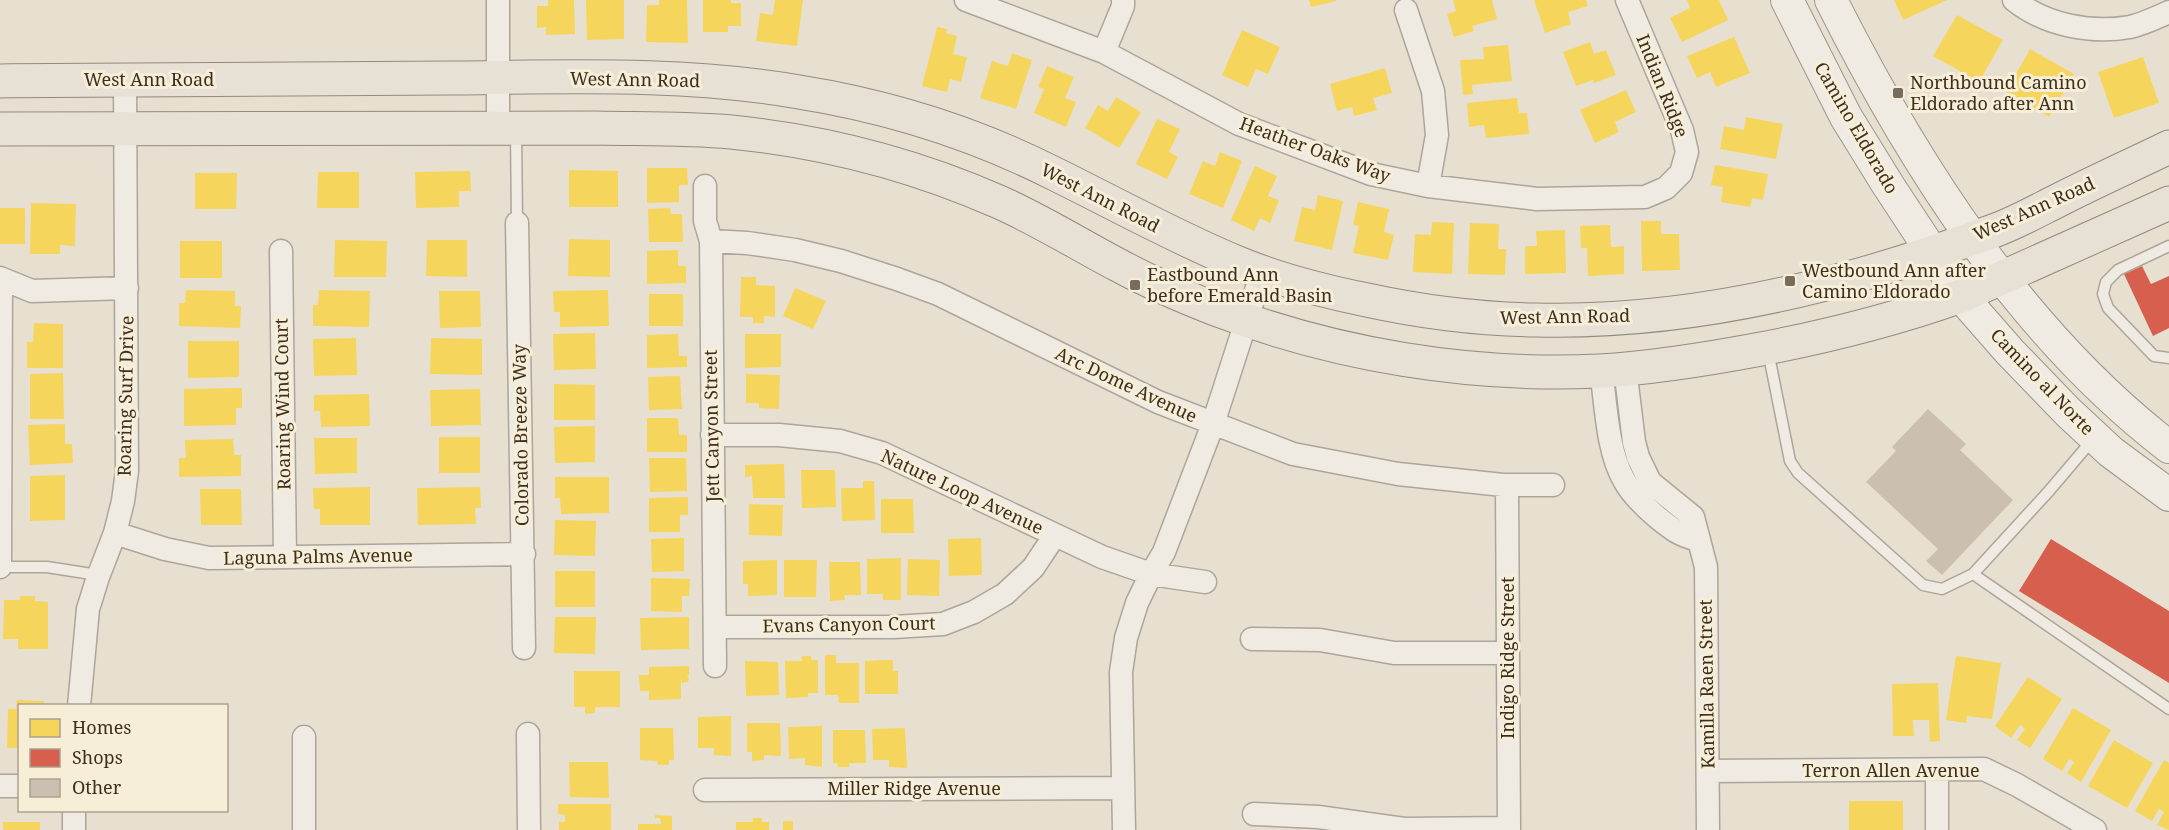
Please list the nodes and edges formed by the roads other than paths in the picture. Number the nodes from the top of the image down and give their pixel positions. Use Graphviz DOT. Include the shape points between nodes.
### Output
graph roads {
  1 [pos="498,0"];
  2 [pos="966,0"];
  3 [pos="1123,0"];
  4 [pos="1627,0"];
  5 [pos="1787,0"];
  6 [pos="1831,0"];
  7 [pos="2014,0"];
  8 [pos="1406,10"];
  9 [pos="2169,12"];
  10 [pos="1104,52"];
  11 [pos="498,78"];
  12 [pos="125,80"];
  13 [pos="0,81"];
  14 [pos="125,128"];
  15 [pos="507,128"];
  16 [pos="0,129"];
  17 [pos="2169,147"];
  18 [pos="1681,173"];
  19 [pos="705,186"];
  20 [pos="1428,186"];
  21 [pos="2169,203"];
  22 [pos="517,223"];
  23 [pos="1973,238"];
  24 [pos="711,241"];
  25 [pos="2169,246"];
  26 [pos="281,251"];
  27 [pos="1931,253"];
  28 [pos="1262,272"];
  29 [pos="1,279"];
  30 [pos="2003,279"];
  31 [pos="127,288"];
  32 [pos="1961,296"];
  33 [pos="1247,320"];
  34 [pos="1767,348"];
  35 [pos="2169,357"];
  36 [pos="1613,369"];
  37 [pos="1213,424"];
  38 [pos="712,435"];
  39 [pos="2095,437"];
  40 [pos="2169,447"];
  41 [pos="1507,485"];
  42 [pos="1553,485"];
  43 [pos="2169,495"];
  44 [pos="1673,500"];
  45 [pos="1660,520"];
  46 [pos="115,533"];
  47 [pos="1055,535"];
  48 [pos="1698,540"];
  49 [pos="524,554"];
  50 [pos="285,557"];
  51 [pos="0,567"];
  52 [pos="1151,574"];
  53 [pos="1973,574"];
  54 [pos="98,575"];
  55 [pos="1205,582"];
  56 [pos="715,627"];
  57 [pos="1252,639"];
  58 [pos="524,648"];
  59 [pos="1508,653"];
  60 [pos="715,666"];
  61 [pos="79,704"];
  62 [pos="2169,709"];
  63 [pos="528,734"];
  64 [pos="304,737"];
  65 [pos="1708,771"];
  66 [pos="1937,771"];
  67 [pos="0,786"];
  68 [pos="18,786"];
  69 [pos="1123,788"];
  70 [pos="705,790"];
  71 [pos="74,812"];
  72 [pos="1254,814"];
  73 [pos="1509,829"];
  74 [pos="74,830"];
  75 [pos="304,830"];
  76 [pos="529,830"];
  77 [pos="1124,830"];
  78 [pos="1708,830"];
  79 [pos="1937,830"];
  80 [pos="2095,830"];
  1 -- 11 [label="street"];
  2 -- 10 [label="street, Heather Oaks Way"];
  3 -- 10 [label="street"];
  4 -- 18 [label="street, Indian Ridge" via="1682,130 1687,152"];
  5 -- 27 [label="main road, Camino Eldorado" via="1846,117"];
  6 -- 23 [label="main road" via="1924,167"];
  7 -- 9 [label="street" via="2046,19 2086,28 2129,27"];
  8 -- 20 [label="street" via="1433,91 1437,135"];
  10 -- 20 [label="street, Heather Oaks Way" via="1239,124 1371,174"];
  11 -- 12 [label="main road, West Ann Road"];
  11 -- 15 [label="street"];
  11 -- 28 [label="main road, West Ann Road" via="717,81 798,91 876,108 1021,158 1183,239"];
  12 -- 13 [label="main road, West Ann Road"];
  12 -- 14 [label="street, Roaring Surf Drive"];
  14 -- 15 [label="main road"];
  14 -- 16 [label="main road"];
  14 -- 31 [label="street, Roaring Surf Drive"];
  15 -- 22 [label="lane"];
  15 -- 33 [label="main road" via="734,132 893,164 997,202 1150,281"];
  17 -- 23 [label="main road, West Ann Road"];
  18 -- 20 [label="street, Heather Oaks Way" via="1666,188 1645,197 1537,199"];
  19 -- 24 [label="street, Jett Canyon Street" via="705,221"];
  21 -- 30 [label="main road"];
  22 -- 49 [label="street, Colorado Breeze Way"];
  23 -- 27 [label="main road, West Ann Road"];
  23 -- 30 [label="main road"];
  24 -- 37 [label="street, Arc Dome Avenue" via="795,250 897,279 938,294 1158,402"];
  24 -- 38 [label="street, Jett Canyon Street"];
  25 -- 35 [label="lane" via="2118,270 2106,282 2103,294 2108,308 2154,356"];
  26 -- 50 [label="street, Roaring Wind Court"];
  27 -- 28 [label="main road, West Ann Road" via="1845,279 1710,307 1573,320 1500,319 1417,310 1337,294"];
  27 -- 32 [label="main road, Camino al Norte"];
  28 -- 33 [label="street"];
  29 -- 31 [label="street" via="32,291"];
  29 -- 51 [label="street"];
  30 -- 32 [label="main road"];
  30 -- 40 [label="main road, Camino al Norte" via="2085,372"];
  31 -- 46 [label="street, Roaring Surf Drive" via="127,471"];
  32 -- 34 [label="main road" via="1867,325"];
  32 -- 39 [label="main road, Camino al Norte" via="2010,352"];
  33 -- 36 [label="main road" via="1349,350 1417,361 1493,369"];
  33 -- 37 [label="street"];
  34 -- 36 [label="main road" via="1680,363"];
  34 -- 53 [label="lane" via="1790,461 1798,473 1923,585 1942,589"];
  36 -- 44 [label="street, Kamilla Raen Street" via="1638,457 1650,482"];
  36 -- 45 [label="street" via="1610,431 1623,479"];
  37 -- 41 [label="street, Arc Dome Avenue" via="1293,453 1398,474"];
  37 -- 52 [label="street" via="1164,552"];
  38 -- 47 [label="street, Nature Loop Avenue" via="779,435 840,441 882,453"];
  38 -- 56 [label="street, Jett Canyon Street"];
  39 -- 43 [label="main road, Camino al Norte"];
  39 -- 53 [label="lane"];
  41 -- 42 [label="street, Arc Dome Avenue"];
  41 -- 59 [label="street, Indigo Ridge Street"];
  44 -- 45 [label="lane"];
  44 -- 48 [label="street, Kamilla Raen Street" via="1693,517"];
  45 -- 48 [label="street" via="1680,535"];
  46 -- 50 [label="street, Laguna Palms Avenue" via="199,557"];
  46 -- 54 [label="street, Roaring Surf Drive"];
  47 -- 52 [label="street, Nature Loop Avenue"];
  47 -- 56 [label="street, Evans Canyon Court" via="1033,568 1005,594 943,624"];
  48 -- 65 [label="street, Kamilla Raen Street" via="1706,567"];
  49 -- 50 [label="street, Laguna Palms Avenue"];
  49 -- 58 [label="street, Colorado Breeze Way"];
  51 -- 54 [label="lane" via="46,567"];
  52 -- 55 [label="street, Nature Loop Avenue"];
  52 -- 69 [label="street" via="1126,638 1121,672"];
  53 -- 62 [label="lane"];
  54 -- 61 [label="street, Roaring Surf Drive" via="88,609"];
  56 -- 60 [label="street, Jett Canyon Street"];
  57 -- 59 [label="street" via="1320,640 1394,653"];
  59 -- 73 [label="street, Indigo Ridge Street"];
  63 -- 76 [label="street"];
  64 -- 75 [label="street"];
  65 -- 66 [label="street, Terron Allen Avenue"];
  65 -- 78 [label="street, Kamilla Raen Street"];
  66 -- 79 [label="street"];
  66 -- 80 [label="street, Terron Allen Avenue" via="1984,769"];
  67 -- 68 [label="street"];
  69 -- 70 [label="street, Miller Ridge Avenue"];
  69 -- 77 [label="street"];
  71 -- 74 [label="street"];
  72 -- 73 [label="street" via="1318,817 1404,829"];
}
